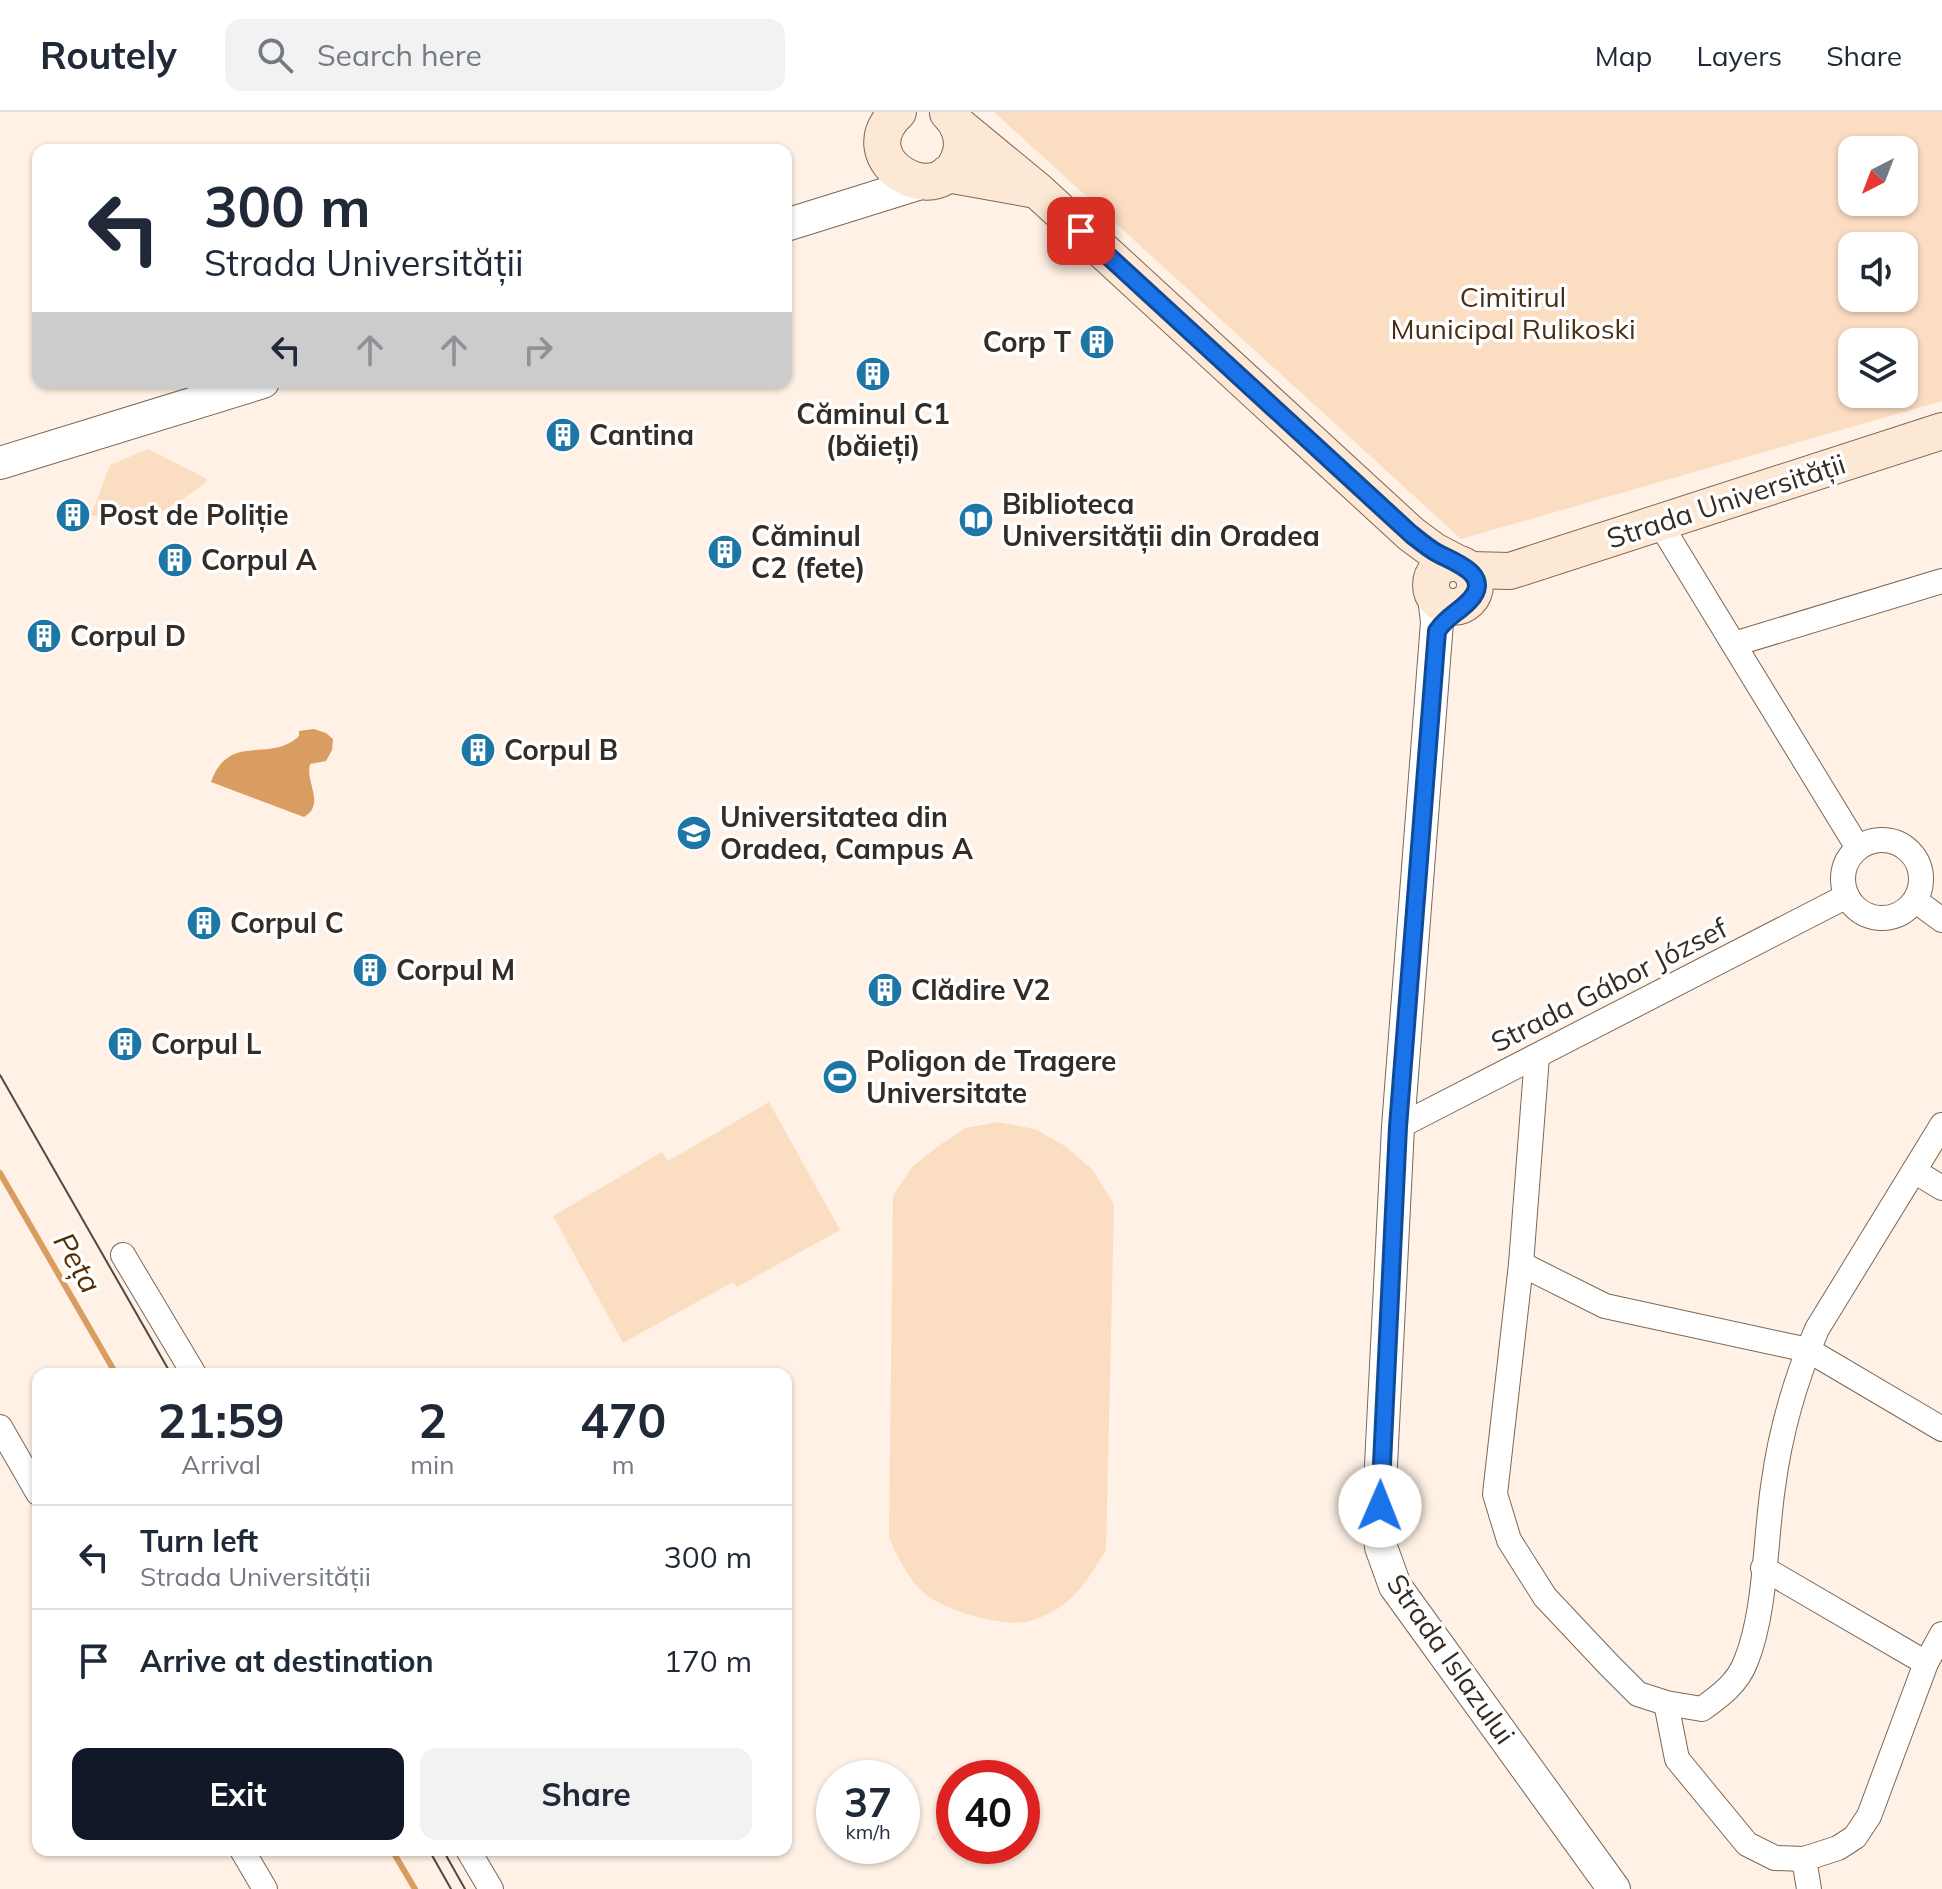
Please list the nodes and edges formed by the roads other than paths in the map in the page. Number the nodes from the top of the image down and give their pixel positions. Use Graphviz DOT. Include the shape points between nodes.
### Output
graph roads {
  1 [pos="952,119"];
  2 [pos="889,125"];
  3 [pos="935,178"];
  4 [pos="1038,191"];
  5 [pos="853,205"];
  6 [pos="792,223"];
  7 [pos="244,388"];
  8 [pos="1942,431"];
  9 [pos="0,463"];
  10 [pos="1659,522"];
  11 [pos="1942,581"];
  12 [pos="1452,593"];
  13 [pos="1734,644"];
  14 [pos="1858,848"];
  15 [pos="1847,896"];
  16 [pos="1916,901"];
  17 [pos="1942,920"];
  18 [pos="1537,1056"];
  19 [pos="1942,1125"];
  20 [pos="1398,1127"];
  21 [pos="1914,1171"];
  22 [pos="1942,1188"];
  23 [pos="123,1255"];
  24 [pos="1521,1264"];
  25 [pos="1808,1350"];
  26 [pos="190,1368"];
  27 [pos="0,1427"];
  28 [pos="1942,1429"];
  29 [pos="32,1483"];
  30 [pos="1763,1568"];
  31 [pos="1942,1634"];
  32 [pos="1926,1663"];
  33 [pos="1666,1703"];
  34 [pos="246,1856"];
  35 [pos="472,1856"];
  36 [pos="1804,1859"];
  37 [pos="265,1889"];
  38 [pos="491,1889"];
  39 [pos="1614,1889"];
  40 [pos="1809,1889"];
  1 -- 3 [label="main road" via="962,138 961,152 956,164"];
  1 -- 4 [label="main road"];
  2 -- 3 [label="main road" via="889,164 910,180"];
  2 -- 5 [label="street"];
  3 -- 4 [label="main road"];
  3 -- 5 [label="street"];
  4 -- 12 [label="main road" via="1411,534"];
  5 -- 6 [label="street"];
  7 -- 9 [label="street"];
  8 -- 10 [label="main road, Strada Universității"];
  10 -- 12 [label="main road, Strada Universității"];
  10 -- 13 [label="street"];
  11 -- 13 [label="street"];
  12 -- 20 [label="street, Strada Islazului"];
  13 -- 14 [label="street"];
  14 -- 15 [label="street" via="1843,871"];
  14 -- 16 [label="street" via="1891,841 1913,855 1921,883"];
  15 -- 16 [label="street" via="1872,917 1891,917"];
  15 -- 18 [label="street, Strada Gábor József"];
  16 -- 17 [label="street"];
  18 -- 20 [label="street, Strada Gábor József"];
  18 -- 24 [label="street"];
  19 -- 21 [label="street"];
  20 -- 39 [label="street, Strada Islazului" via="1379,1524 1388,1571"];
  21 -- 22 [label="street"];
  21 -- 25 [label="street"];
  23 -- 26 [label="street"];
  24 -- 25 [label="street" via="1605,1306"];
  24 -- 33 [label="street" via="1495,1494 1509,1540 1545,1597 1609,1665 1638,1694"];
  25 -- 28 [label="street"];
  25 -- 30 [label="street" via="1781,1438"];
  27 -- 29 [label="street"];
  30 -- 32 [label="street"];
  30 -- 33 [label="street" via="1755,1634 1745,1664 1726,1692 1702,1709"];
  31 -- 32 [label="street"];
  32 -- 36 [label="street" via="1869,1816 1855,1837"];
  33 -- 36 [label="street" via="1677,1759 1747,1844 1775,1858"];
  34 -- 37 [label="street"];
  35 -- 38 [label="street"];
  36 -- 40 [label="street"];
}
